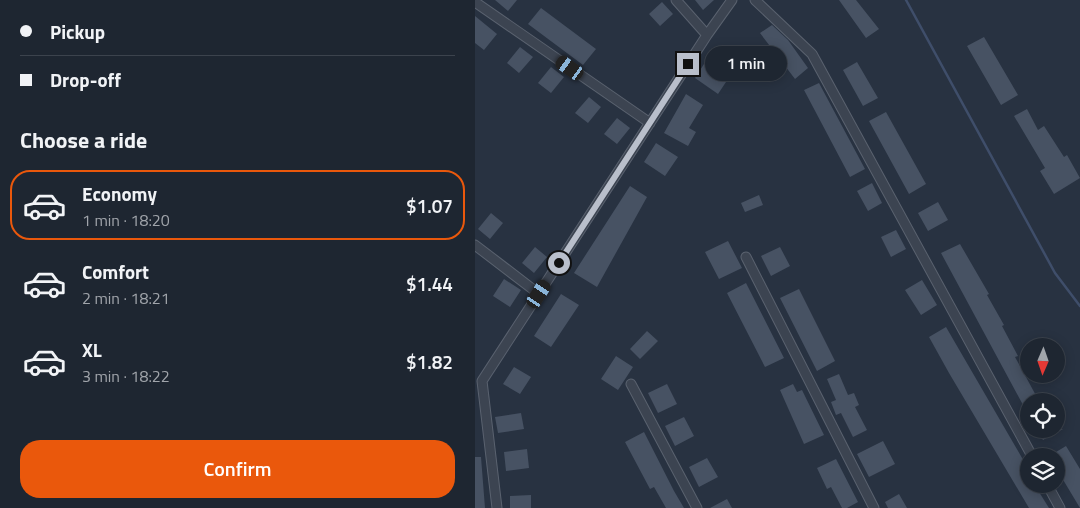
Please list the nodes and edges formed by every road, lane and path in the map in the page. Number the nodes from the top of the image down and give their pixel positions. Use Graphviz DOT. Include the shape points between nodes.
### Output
graph roads {
  1 [pos="676,0"];
  2 [pos="732,0"];
  3 [pos="755,0"];
  4 [pos="475,2"];
  5 [pos="707,35"];
  6 [pos="650,123"];
  7 [pos="475,245"];
  8 [pos="746,257"];
  9 [pos="539,294"];
  10 [pos="479,382"];
  11 [pos="631,384"];
  12 [pos="1028,448"];
  13 [pos="1052,493"];
  14 [pos="497,508"];
  15 [pos="697,508"];
  16 [pos="874,508"];
  17 [pos="1060,508"];
  1 -- 5 [label="street"];
  2 -- 5 [label="street"];
  3 -- 12 [label="street" via="812,54"];
  4 -- 6 [label="street"];
  5 -- 6 [label="street"];
  6 -- 9 [label="street"];
  7 -- 9 [label="street"];
  8 -- 16 [label="street"];
  9 -- 10 [label="street"];
  10 -- 14 [label="street"];
  11 -- 15 [label="street"];
  13 -- 17 [label="street"];
}
